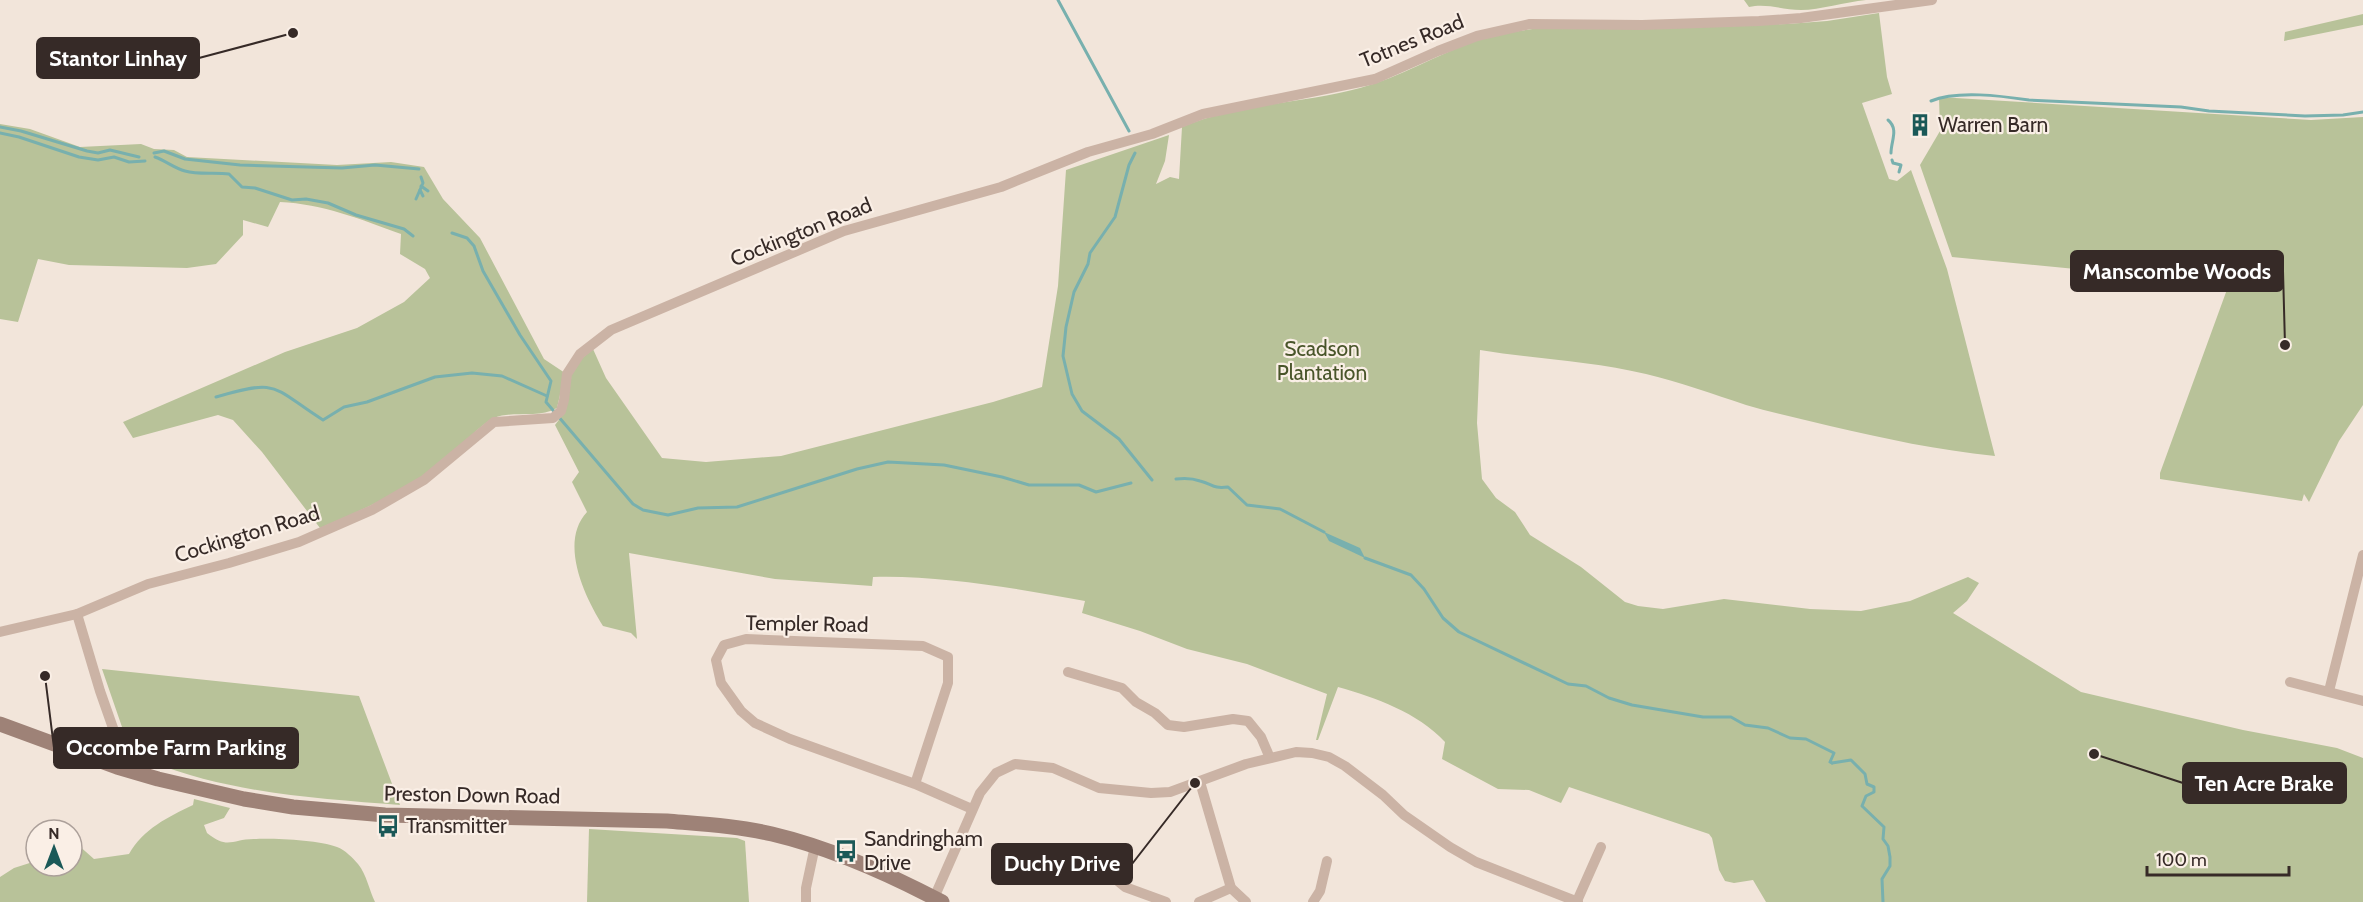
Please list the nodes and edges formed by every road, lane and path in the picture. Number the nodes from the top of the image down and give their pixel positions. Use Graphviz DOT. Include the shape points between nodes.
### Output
graph roads {
  1 [pos="1932,0"];
  2 [pos="1128,141"];
  3 [pos="2363,555"];
  4 [pos="77,614"];
  5 [pos="0,632"];
  6 [pos="1068,672"];
  7 [pos="2290,682"];
  8 [pos="2329,691"];
  9 [pos="2363,701"];
  10 [pos="0,724"];
  11 [pos="1270,758"];
  12 [pos="117,767"];
  13 [pos="1200,782"];
  14 [pos="915,784"];
  15 [pos="972,809"];
  16 [pos="815,846"];
  17 [pos="1601,847"];
  18 [pos="1060,851"];
  19 [pos="1327,861"];
  20 [pos="1231,888"];
  21 [pos="938,900"];
  22 [pos="806,902"];
  23 [pos="1166,902"];
  24 [pos="1199,902"];
  25 [pos="1246,902"];
  26 [pos="1313,902"];
  27 [pos="1577,902"];
  1 -- 2 [label="street, Totnes Road" via="1759,21 1530,24 1459,42 1375,79 1203,114"];
  2 -- 4 [label="street, Cockington Road" via="1000,186 844,231 611,330 580,354 567,374 561,411 553,418 494,422 424,480 372,510 248,558 148,584"];
  3 -- 8 [label="street"];
  4 -- 5 [label="street, Cockington Road"];
  4 -- 12 [label="street" via="119,745"];
  6 -- 11 [label="street" via="1122,688 1168,725 1248,721"];
  7 -- 8 [label="street"];
  8 -- 9 [label="street"];
  10 -- 12 [label="street, Preston Down Road"];
  11 -- 13 [label="street"];
  11 -- 27 [label="street" via="1296,752 1329,757 1450,847 1476,862"];
  12 -- 16 [label="street, Preston Down Road" via="234,797 340,813 667,821 744,829"];
  13 -- 15 [label="street" via="1170,792 1128,791 1099,788 1053,768 1015,764 996,773"];
  13 -- 20 [label="street"];
  14 -- 14 [label="street, Templer Road" via="755,723 721,683 716,660 724,645 746,639 923,646 948,657 948,683"];
  14 -- 15 [label="street, Templer Road"];
  15 -- 21 [label="street"];
  16 -- 21 [label="street, Preston Down Road"];
  16 -- 22 [label="street"];
  17 -- 27 [label="street"];
  18 -- 23 [label="street" via="1092,860 1125,887"];
  19 -- 26 [label="street" via="1320,891"];
  20 -- 24 [label="street"];
  20 -- 25 [label="street"];
}
